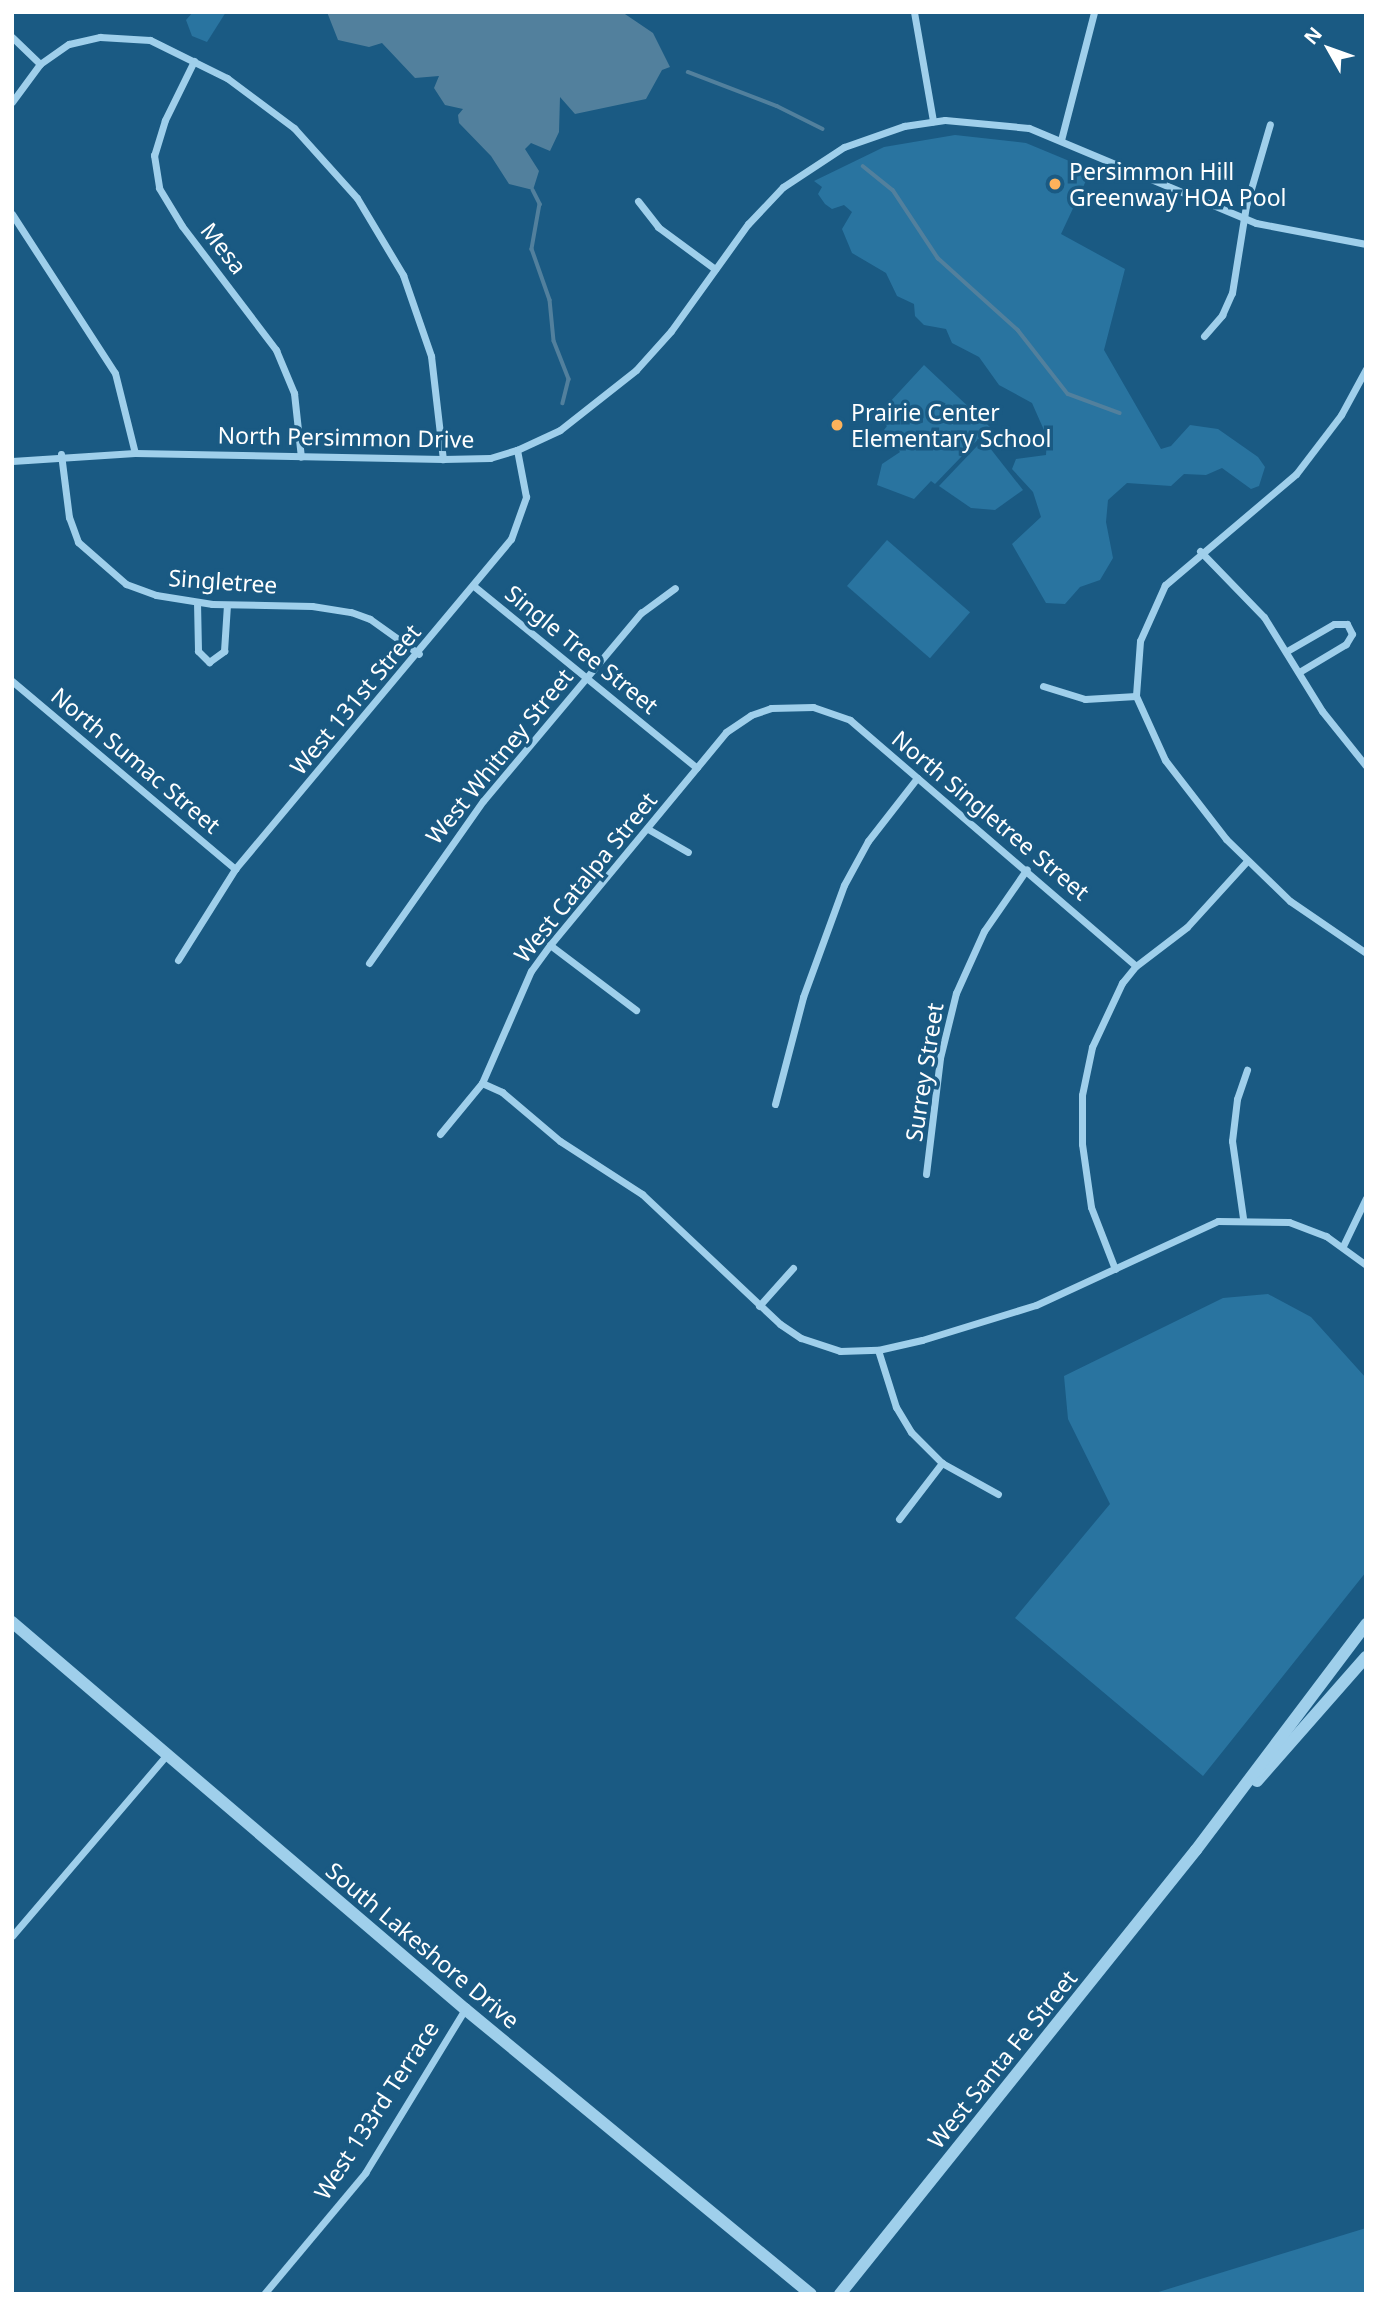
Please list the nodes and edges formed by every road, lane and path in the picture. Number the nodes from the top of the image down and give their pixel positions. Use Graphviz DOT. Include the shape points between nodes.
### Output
graph roads {
  1 [pos="914,12"];
  2 [pos="1094,12"];
  3 [pos="12,37"];
  4 [pos="194,61"];
  5 [pos="40,64"];
  6 [pos="12,102"];
  7 [pos="933,121"];
  8 [pos="1270,124"];
  9 [pos="1061,140"];
  10 [pos="638,201"];
  11 [pos="12,214"];
  12 [pos="1245,218"];
  13 [pos="1366,244"];
  14 [pos="715,269"];
  15 [pos="1203,336"];
  16 [pos="1366,369"];
  17 [pos="517,450"];
  18 [pos="135,453"];
  19 [pos="61,454"];
  20 [pos="301,457"];
  21 [pos="443,459"];
  22 [pos="12,461"];
  23 [pos="1200,551"];
  24 [pos="475,587"];
  25 [pos="676,588"];
  26 [pos="197,602"];
  27 [pos="227,605"];
  28 [pos="1287,651"];
  29 [pos="419,654"];
  30 [pos="1299,672"];
  31 [pos="589,677"];
  32 [pos="12,681"];
  33 [pos="1043,686"];
  34 [pos="1136,696"];
  35 [pos="813,707"];
  36 [pos="1366,766"];
  37 [pos="696,768"];
  38 [pos="917,778"];
  39 [pos="648,829"];
  40 [pos="688,852"];
  41 [pos="1247,861"];
  42 [pos="235,869"];
  43 [pos="1027,869"];
  44 [pos="550,945"];
  45 [pos="1366,953"];
  46 [pos="178,960"];
  47 [pos="369,963"];
  48 [pos="1136,966"];
  49 [pos="636,1010"];
  50 [pos="1248,1070"];
  51 [pos="482,1083"];
  52 [pos="775,1104"];
  53 [pos="440,1134"];
  54 [pos="926,1174"];
  55 [pos="1366,1198"];
  56 [pos="1243,1218"];
  57 [pos="1343,1246"];
  58 [pos="1366,1265"];
  59 [pos="793,1268"];
  60 [pos="1115,1269"];
  61 [pos="759,1307"];
  62 [pos="878,1350"];
  63 [pos="942,1463"];
  64 [pos="998,1494"];
  65 [pos="899,1518"];
  66 [pos="12,1622"];
  67 [pos="1366,1624"];
  68 [pos="1366,1657"];
  69 [pos="166,1756"];
  70 [pos="1196,1850"];
  71 [pos="12,1936"];
  72 [pos="465,2009"];
  73 [pos="264,2294"];
  74 [pos="811,2294"];
  75 [pos="840,2294"];
  1 -- 7 [label="street"];
  2 -- 9 [label="street"];
  3 -- 5 [label="street"];
  4 -- 5 [label="street" via="150,40 100,37 69,44"];
  4 -- 20 [label="street, Mesa" via="165,120 154,155 159,188 181,226 276,350 295,393"];
  4 -- 21 [label="street" via="227,78 294,128 357,198 403,275 431,356"];
  5 -- 6 [label="street"];
  7 -- 9 [label="street, North Persimmon Drive" via="1013,124"];
  7 -- 14 [label="street, North Persimmon Drive" via="877,133 821,159 757,213"];
  8 -- 12 [label="street"];
  9 -- 12 [label="street, North Persimmon Drive"];
  10 -- 14 [label="street" via="658,227"];
  11 -- 18 [label="street" via="115,373"];
  12 -- 13 [label="street, North Persimmon Drive" via="1297,233"];
  12 -- 15 [label="street" via="1232,293"];
  14 -- 17 [label="street, North Persimmon Drive" via="671,331 636,370 560,430"];
  16 -- 23 [label="street" via="1340,415 1296,474"];
  17 -- 21 [label="street, North Persimmon Drive" via="490,458"];
  17 -- 24 [label="street, West 131st Street" via="526,497 511,539"];
  18 -- 19 [label="street, North Persimmon Drive"];
  18 -- 20 [label="street, North Persimmon Drive"];
  19 -- 22 [label="street, North Persimmon Drive"];
  19 -- 26 [label="street, Singletree" via="69,517 88,554 117,579 141,591"];
  20 -- 21 [label="street, North Persimmon Drive"];
  23 -- 28 [label="street" via="1244,594"];
  23 -- 34 [label="street" via="1155,600 1140,641"];
  24 -- 29 [label="street, West 131st Street"];
  24 -- 31 [label="street, Single Tree Street"];
  25 -- 31 [label="street, West Whitney Street" via="640,613"];
  26 -- 27 [label="street, Singletree"];
  26 -- 27 [label="street" via="198,651 209,662 224,651"];
  27 -- 29 [label="street, Singletree" via="312,606 351,612 370,619"];
  28 -- 30 [label="street"];
  28 -- 30 [label="street" via="1334,624 1347,624 1352,634 1346,644"];
  29 -- 42 [label="street, West 131st Street"];
  30 -- 36 [label="street" via="1322,711"];
  31 -- 37 [label="street, Single Tree Street"];
  31 -- 47 [label="street, West Whitney Street" via="439,859"];
  32 -- 42 [label="street, North Sumac Street"];
  33 -- 34 [label="street" via="1085,699"];
  34 -- 41 [label="street" via="1166,760 1208,819"];
  35 -- 37 [label="street, West Catalpa Street" via="771,708 751,715 726,732"];
  35 -- 38 [label="street, North Singletree Street" via="850,720"];
  37 -- 39 [label="street, West Catalpa Street"];
  38 -- 43 [label="street, North Singletree Street"];
  38 -- 52 [label="street" via="868,841 844,885 803,998"];
  39 -- 40 [label="street"];
  39 -- 44 [label="street, West Catalpa Street"];
  41 -- 45 [label="street" via="1299,908"];
  41 -- 48 [label="street" via="1187,927"];
  42 -- 46 [label="street, West 131st Street"];
  43 -- 48 [label="street, North Singletree Street"];
  43 -- 54 [label="street, Surrey Street" via="984,931 956,993 940,1058"];
  44 -- 49 [label="street"];
  44 -- 51 [label="street, West Catalpa Street" via="531,971"];
  48 -- 60 [label="street" via="1113,998 1092,1047 1081,1119 1091,1207"];
  50 -- 56 [label="street" via="1235,1109 1233,1141"];
  51 -- 53 [label="street, West Catalpa Street"];
  51 -- 61 [label="street" via="502,1092 560,1141 642,1194"];
  55 -- 57 [label="street"];
  56 -- 57 [label="street" via="1289,1222"];
  56 -- 60 [label="street" via="1199,1228"];
  57 -- 58 [label="street"];
  59 -- 61 [label="street"];
  60 -- 62 [label="street" via="1037,1305"];
  61 -- 62 [label="street" via="820,1346 840,1351"];
  62 -- 63 [label="street" via="902,1419"];
  63 -- 64 [label="street"];
  63 -- 65 [label="street"];
  66 -- 69 [label="street, South Lakeshore Drive"];
  67 -- 70 [label="street, West Santa Fe Street"];
  68 -- 70 [label="street, West Santa Fe Street"];
  69 -- 71 [label="street"];
  69 -- 72 [label="street, South Lakeshore Drive"];
  70 -- 75 [label="street, West Santa Fe Street"];
  72 -- 73 [label="street, West 133rd Terrace" via="365,2172"];
  72 -- 74 [label="street, South Lakeshore Drive"];
}
